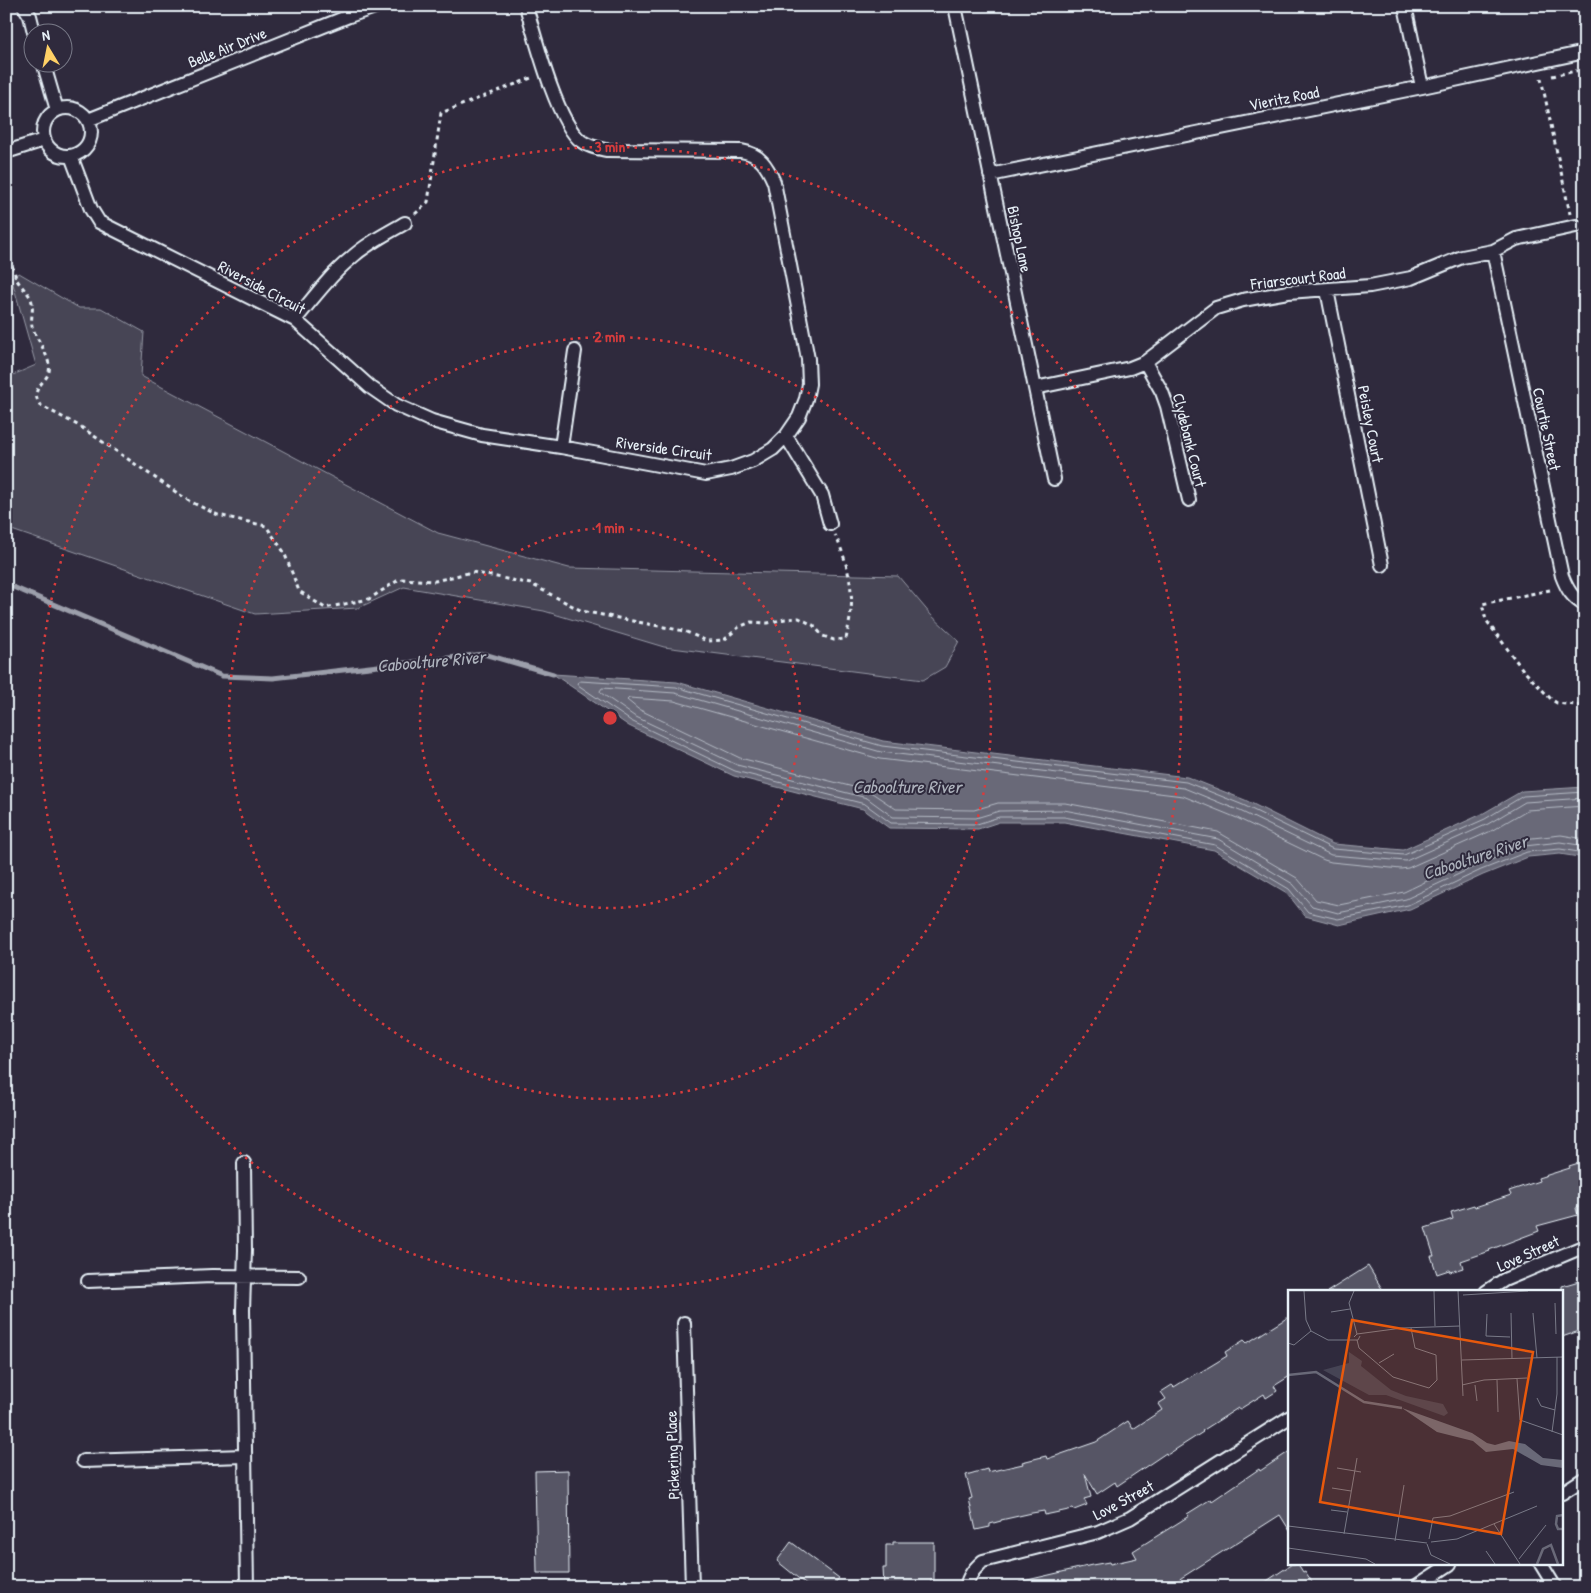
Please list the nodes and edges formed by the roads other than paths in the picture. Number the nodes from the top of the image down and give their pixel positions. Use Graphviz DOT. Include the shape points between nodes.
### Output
graph roads {
  1 [pos="24,6"];
  2 [pos="378,6"];
  3 [pos="526,6"];
  4 [pos="955,6"];
  5 [pos="1405,6"];
  6 [pos="32,22"];
  7 [pos="1585,52"];
  8 [pos="46,72"];
  9 [pos="1422,87"];
  10 [pos="57,110"];
  11 [pos="88,120"];
  12 [pos="44,140"];
  13 [pos="6,152"];
  14 [pos="71,156"];
  15 [pos="990,175"];
  16 [pos="405,223"];
  17 [pos="1575,226"];
  18 [pos="1493,251"];
  19 [pos="1327,290"];
  20 [pos="295,320"];
  21 [pos="575,351"];
  22 [pos="1146,362"];
  23 [pos="1035,388"];
  24 [pos="786,436"];
  25 [pos="561,448"];
  26 [pos="1054,479"];
  27 [pos="1189,500"];
  28 [pos="830,524"];
  29 [pos="1382,565"];
  30 [pos="1585,605"];
  31 [pos="244,1163"];
  32 [pos="1585,1246"];
  33 [pos="244,1277"];
  34 [pos="299,1277"];
  35 [pos="88,1281"];
  36 [pos="1489,1290"];
  37 [pos="684,1323"];
  38 [pos="1288,1418"];
  39 [pos="245,1456"];
  40 [pos="83,1461"];
  41 [pos="1585,1478"];
  42 [pos="1564,1492"];
  43 [pos="1447,1566"];
  44 [pos="1542,1566"];
  45 [pos="247,1587"];
  46 [pos="692,1587"];
  47 [pos="966,1587"];
  48 [pos="1415,1587"];
  49 [pos="1555,1587"];
  1 -- 6 [label="street"];
  2 -- 11 [label="street, Belle Air Drive"];
  3 -- 24 [label="street, Riverside Circuit" via="546,73 564,118 580,141 606,150 741,151 759,158 768,169 776,192 808,368 806,399"];
  4 -- 15 [label="street, Bishop Lane"];
  5 -- 9 [label="street"];
  7 -- 9 [label="street, Vieritz Road"];
  8 -- 10 [label="street"];
  9 -- 15 [label="street, Vieritz Road"];
  10 -- 11 [label="street" via="74,109"];
  10 -- 12 [label="street" via="46,120 42,130"];
  11 -- 14 [label="street" via="90,139 83,150"];
  12 -- 13 [label="street"];
  12 -- 14 [label="street" via="54,154"];
  14 -- 20 [label="street, Riverside Circuit" via="99,222"];
  15 -- 23 [label="street, Bishop Lane"];
  16 -- 20 [label="street" via="350,258"];
  17 -- 18 [label="street, Friarscourt Road" via="1516,239"];
  18 -- 19 [label="street, Friarscourt Road" via="1462,257 1411,278"];
  18 -- 30 [label="street, Courtie Street" via="1562,576 1568,591"];
  19 -- 22 [label="street, Friarscourt Road" via="1288,292 1216,308"];
  19 -- 29 [label="street, Peisley Court"];
  20 -- 25 [label="street, Riverside Circuit" via="370,387 396,405 432,421 482,435"];
  21 -- 25 [label="street"];
  22 -- 23 [label="street, Friarscourt Road"];
  22 -- 27 [label="street, Clydebank Court" via="1167,406"];
  23 -- 26 [label="street, Bishop Lane"];
  24 -- 25 [label="street, Riverside Circuit" via="773,449 753,461 706,474"];
  24 -- 28 [label="street" via="822,495"];
  31 -- 33 [label="street"];
  32 -- 36 [label="street, Love Street" via="1504,1280"];
  33 -- 34 [label="street"];
  33 -- 35 [label="street"];
  33 -- 39 [label="street"];
  37 -- 46 [label="street, Pickering Place"];
  38 -- 47 [label="street, Love Street" via="1130,1518 1098,1532 983,1561 969,1576"];
  39 -- 40 [label="street"];
  39 -- 45 [label="street"];
  41 -- 42 [label="street"];
  43 -- 48 [label="street"];
  44 -- 49 [label="street"];
}
